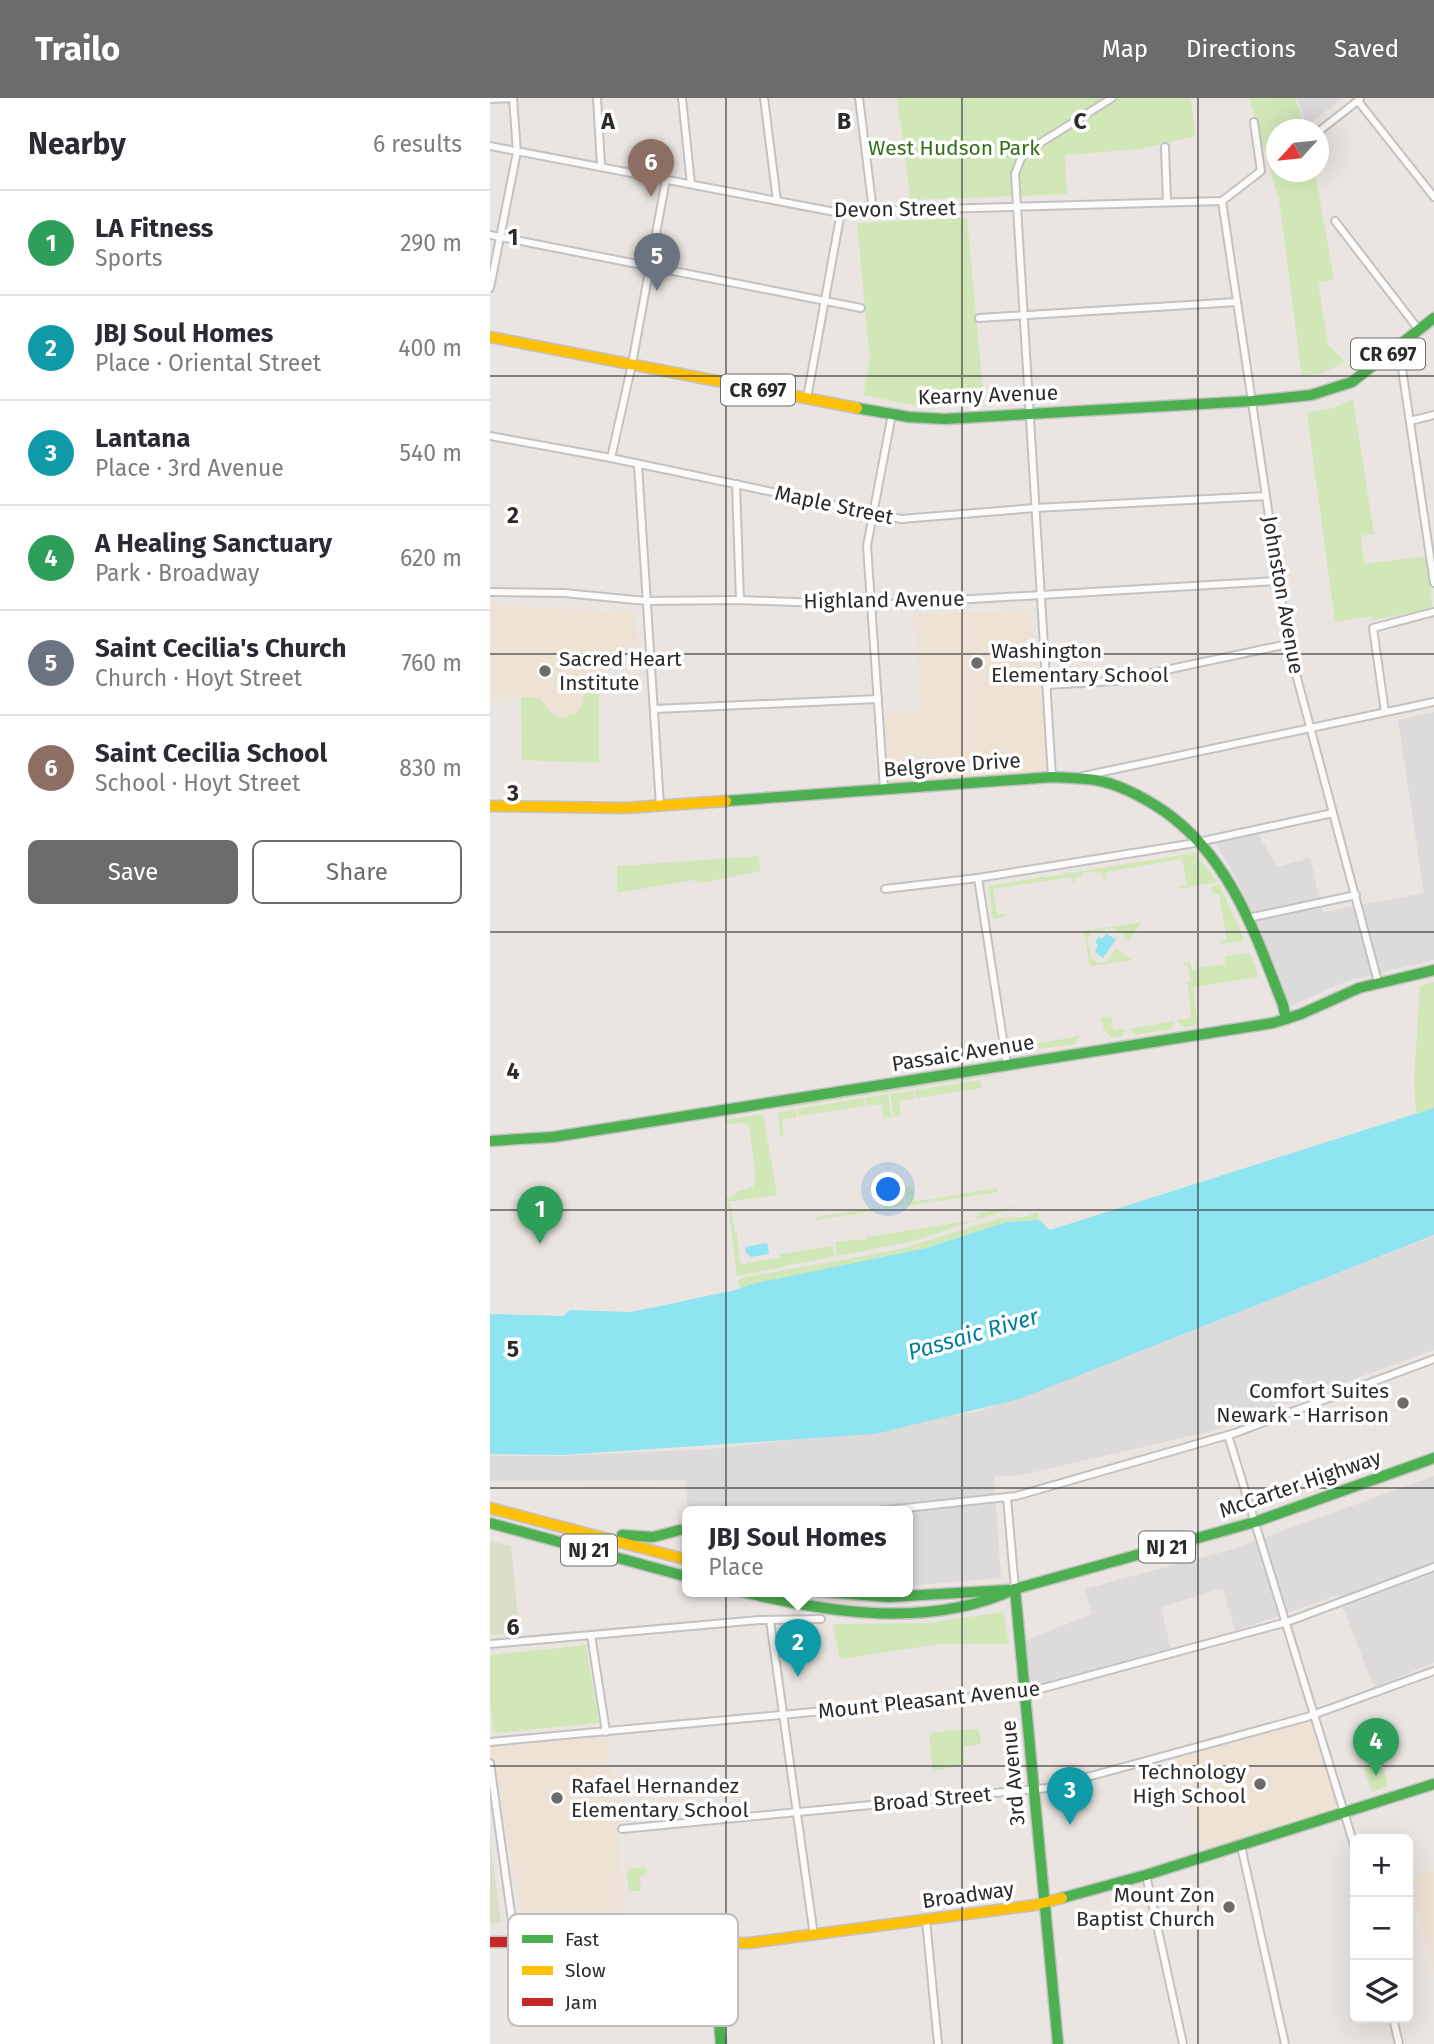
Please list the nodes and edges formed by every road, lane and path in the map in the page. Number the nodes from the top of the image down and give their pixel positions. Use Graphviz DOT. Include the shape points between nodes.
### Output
graph roads {
  1 [pos="513,98"];
  2 [pos="597,98"];
  3 [pos="682,98"];
  4 [pos="764,98"];
  5 [pos="859,98"];
  6 [pos="1112,98"];
  7 [pos="490,99"];
  8 [pos="1359,99"];
  9 [pos="1254,122"];
  10 [pos="1329,123"];
  11 [pos="490,146"];
  12 [pos="1165,147"];
  13 [pos="517,152"];
  14 [pos="601,166"];
  15 [pos="666,179"];
  16 [pos="691,184"];
  17 [pos="1434,197"];
  18 [pos="777,201"];
  19 [pos="1167,201"];
  20 [pos="1222,201"];
  21 [pos="1015,207"];
  22 [pos="873,211"];
  23 [pos="841,212"];
  24 [pos="1335,221"];
  25 [pos="490,235"];
  26 [pos="501,237"];
  27 [pos="650,266"];
  28 [pos="490,288"];
  29 [pos="825,302"];
  30 [pos="1237,302"];
  31 [pos="861,308"];
  32 [pos="1023,315"];
  33 [pos="979,318"];
  34 [pos="1434,318"];
  35 [pos="1419,330"];
  36 [pos="490,337"];
  37 [pos="1396,348"];
  38 [pos="632,364"];
  39 [pos="807,398"];
  40 [pos="1252,401"];
  41 [pos="892,414"];
  42 [pos="1029,414"];
  43 [pos="1434,415"];
  44 [pos="1410,421"];
  45 [pos="490,436"];
  46 [pos="611,458"];
  47 [pos="638,466"];
  48 [pos="736,484"];
  49 [pos="1266,496"];
  50 [pos="1035,508"];
  51 [pos="873,513"];
  52 [pos="1434,515"];
  53 [pos="1424,518"];
  54 [pos="1279,581"];
  55 [pos="1434,583"];
  56 [pos="490,592"];
  57 [pos="1041,595"];
  58 [pos="740,600"];
  59 [pos="646,601"];
  60 [pos="871,605"];
  61 [pos="1434,612"];
  62 [pos="1287,644"];
  63 [pos="1046,685"];
  64 [pos="878,699"];
  65 [pos="1434,702"];
  66 [pos="655,709"];
  67 [pos="1385,712"];
  68 [pos="1310,729"];
  69 [pos="1052,777"];
  70 [pos="1071,778"];
  71 [pos="884,789"];
  72 [pos="490,806"];
  73 [pos="660,806"];
  74 [pos="1333,813"];
  75 [pos="1202,841"];
  76 [pos="978,878"];
  77 [pos="885,889"];
  78 [pos="1356,895"];
  79 [pos="1248,918"];
  80 [pos="1434,970"];
  81 [pos="1378,982"];
  82 [pos="1286,1019"];
  83 [pos="1007,1065"];
  84 [pos="490,1141"];
  85 [pos="1434,1359"];
  86 [pos="1228,1435"];
  87 [pos="1434,1458"];
  88 [pos="1007,1498"];
  89 [pos="913,1507"];
  90 [pos="490,1508"];
  91 [pos="1255,1521"];
  92 [pos="490,1523"];
  93 [pos="575,1529"];
  94 [pos="682,1530"];
  95 [pos="682,1558"];
  96 [pos="1434,1567"];
  97 [pos="682,1575"];
  98 [pos="1015,1590"];
  99 [pos="763,1597"];
  100 [pos="913,1597"];
  101 [pos="821,1619"];
  102 [pos="770,1620"];
  103 [pos="1287,1622"];
  104 [pos="591,1635"];
  105 [pos="490,1644"];
  106 [pos="1434,1671"];
  107 [pos="1025,1693"];
  108 [pos="1315,1714"];
  109 [pos="783,1715"];
  110 [pos="606,1732"];
  111 [pos="490,1742"];
  112 [pos="490,1763"];
  113 [pos="1434,1784"];
  114 [pos="1034,1789"];
  115 [pos="797,1812"];
  116 [pos="1346,1814"];
  117 [pos="622,1829"];
  118 [pos="1351,1834"];
  119 [pos="1241,1846"];
  120 [pos="1146,1875"];
  121 [pos="1045,1903"];
  122 [pos="511,1914"];
  123 [pos="926,1920"];
  124 [pos="814,1936"];
  125 [pos="490,1941"];
  126 [pos="508,1942"];
  127 [pos="738,1943"];
  128 [pos="1394,2023"];
  129 [pos="719,2026"];
  130 [pos="721,2044"];
  131 [pos="938,2044"];
  132 [pos="1058,2044"];
  133 [pos="1183,2044"];
  134 [pos="1285,2044"];
  135 [pos="1399,2044"];
  1 -- 7 [label="street"];
  1 -- 13 [label="street"];
  2 -- 14 [label="street"];
  3 -- 16 [label="street"];
  4 -- 18 [label="street"];
  5 -- 22 [label="street"];
  6 -- 21 [label="street" via="1025,153 1015,174"];
  8 -- 10 [label="street"];
  8 -- 17 [label="street"];
  9 -- 20 [label="street" via="1261,172"];
  11 -- 13 [label="street, Devon Street"];
  12 -- 19 [label="street"];
  13 -- 14 [label="street, Devon Street"];
  13 -- 26 [label="street"];
  14 -- 15 [label="street, Devon Street"];
  15 -- 16 [label="street, Devon Street"];
  15 -- 27 [label="street"];
  16 -- 18 [label="street, Devon Street"];
  18 -- 23 [label="street, Devon Street"];
  19 -- 20 [label="street, Devon Street"];
  19 -- 21 [label="street, Devon Street"];
  20 -- 30 [label="street, Johnston Avenue"];
  21 -- 22 [label="street, Devon Street"];
  21 -- 32 [label="street"];
  22 -- 23 [label="street, Devon Street"];
  23 -- 29 [label="street"];
  24 -- 35 [label="street"];
  25 -- 26 [label="street"];
  26 -- 27 [label="street"];
  26 -- 28 [label="street"];
  27 -- 29 [label="street"];
  27 -- 38 [label="street"];
  29 -- 31 [label="street"];
  29 -- 39 [label="street"];
  30 -- 32 [label="street"];
  30 -- 40 [label="street, Johnston Avenue"];
  32 -- 33 [label="street"];
  32 -- 42 [label="street"];
  34 -- 35 [label="main road, CR 697"];
  35 -- 37 [label="main road, CR 697"];
  36 -- 38 [label="main road, Kearny Avenue / CR 697"];
  37 -- 40 [label="main road, Kearny Avenue / CR 697" via="1341,386"];
  37 -- 44 [label="street"];
  38 -- 39 [label="main road, Kearny Avenue / CR 697"];
  38 -- 46 [label="street"];
  39 -- 41 [label="main road, Kearny Avenue / CR 697"];
  40 -- 42 [label="main road, Kearny Avenue / CR 697"];
  40 -- 49 [label="street, Johnston Avenue"];
  41 -- 42 [label="main road, Kearny Avenue / CR 697" via="945,419"];
  41 -- 51 [label="street"];
  42 -- 50 [label="street"];
  43 -- 44 [label="street"];
  44 -- 53 [label="street"];
  45 -- 46 [label="street, Maple Street"];
  46 -- 47 [label="street, Maple Street"];
  47 -- 48 [label="street, Maple Street"];
  47 -- 59 [label="street"];
  48 -- 51 [label="street, Maple Street"];
  48 -- 58 [label="street"];
  49 -- 50 [label="street, Maple Street"];
  49 -- 54 [label="street, Johnston Avenue"];
  50 -- 51 [label="street, Maple Street" via="901,519"];
  50 -- 57 [label="street"];
  51 -- 60 [label="street" via="867,546"];
  52 -- 53 [label="street"];
  53 -- 55 [label="street"];
  54 -- 57 [label="street, Highland Avenue"];
  54 -- 62 [label="street, Johnston Avenue"];
  56 -- 59 [label="street, Highland Avenue"];
  57 -- 60 [label="street, Highland Avenue"];
  57 -- 63 [label="street"];
  58 -- 59 [label="street, Highland Avenue"];
  58 -- 60 [label="street, Highland Avenue"];
  59 -- 66 [label="street"];
  60 -- 64 [label="street"];
  61 -- 67 [label="street" via="1373,628"];
  62 -- 63 [label="street" via="1114,681"];
  62 -- 68 [label="street, Johnston Avenue"];
  63 -- 69 [label="street"];
  64 -- 66 [label="street"];
  64 -- 71 [label="street"];
  65 -- 67 [label="street"];
  66 -- 73 [label="street"];
  67 -- 68 [label="street"];
  68 -- 70 [label="street"];
  68 -- 74 [label="street, Johnston Avenue"];
  69 -- 70 [label="main road, Belgrove Drive"];
  69 -- 71 [label="main road, Belgrove Drive"];
  70 -- 75 [label="main road, Belgrove Drive" via="1131,791 1176,817"];
  71 -- 73 [label="main road, Belgrove Drive"];
  72 -- 73 [label="main road, Belgrove Drive"];
  74 -- 75 [label="street"];
  74 -- 78 [label="street, Johnston Avenue"];
  75 -- 76 [label="street"];
  75 -- 79 [label="main road, Belgrove Drive" via="1233,886"];
  76 -- 77 [label="street"];
  76 -- 83 [label="street"];
  78 -- 79 [label="street"];
  78 -- 81 [label="street, Johnston Avenue"];
  79 -- 82 [label="main road, Belgrove Drive"];
  80 -- 81 [label="main road, Passaic Avenue"];
  81 -- 82 [label="main road, Passaic Avenue"];
  82 -- 83 [label="main road, Passaic Avenue"];
  83 -- 84 [label="main road, Passaic Avenue" via="553,1137"];
  85 -- 86 [label="street"];
  86 -- 88 [label="street"];
  86 -- 91 [label="street"];
  87 -- 91 [label="main road, McCarter Highway / NJ 21"];
  88 -- 89 [label="street"];
  88 -- 98 [label="street, 3rd Avenue"];
  90 -- 93 [label="main road, NJ 21"];
  91 -- 98 [label="main road, McCarter Highway / NJ 21"];
  91 -- 103 [label="street"];
  92 -- 97 [label="main road, NJ 21"];
  93 -- 94 [label="main road" via="641,1537"];
  93 -- 95 [label="main road, NJ 21"];
  96 -- 103 [label="street, Mount Pleasant Avenue"];
  98 -- 99 [label="main road, McCarter Highway / NJ 21" via="967,1606 888,1613 794,1605"];
  98 -- 100 [label="main road, McCarter Highway / NJ 21"];
  98 -- 107 [label="main road, 3rd Avenue"];
  101 -- 102 [label="street"];
  102 -- 104 [label="street"];
  102 -- 109 [label="street"];
  103 -- 107 [label="street, Mount Pleasant Avenue"];
  103 -- 108 [label="street"];
  104 -- 105 [label="street"];
  104 -- 110 [label="street"];
  106 -- 108 [label="street, Broad Street"];
  107 -- 109 [label="street, Mount Pleasant Avenue"];
  107 -- 114 [label="main road, 3rd Avenue"];
  108 -- 114 [label="street, Broad Street"];
  108 -- 116 [label="street"];
  109 -- 110 [label="street, Mount Pleasant Avenue"];
  109 -- 115 [label="street"];
  110 -- 111 [label="street, Mount Pleasant Avenue"];
  112 -- 122 [label="street"];
  113 -- 116 [label="main road, Broadway"];
  114 -- 115 [label="street, Broad Street"];
  114 -- 121 [label="main road, 3rd Avenue"];
  115 -- 117 [label="street, Broad Street"];
  115 -- 124 [label="street"];
  116 -- 118 [label="street"];
  116 -- 119 [label="main road, Broadway"];
  119 -- 120 [label="main road, Broadway"];
  119 -- 134 [label="street"];
  120 -- 121 [label="main road, Broadway"];
  120 -- 133 [label="street"];
  121 -- 123 [label="main road, Broadway"];
  121 -- 132 [label="main road, 3rd Avenue"];
  123 -- 124 [label="main road, Broadway"];
  123 -- 131 [label="street"];
  124 -- 127 [label="main road, Broadway"];
  125 -- 126 [label="main road, Broadway"];
  128 -- 135 [label="street"];
  129 -- 130 [label="main road"];
}
